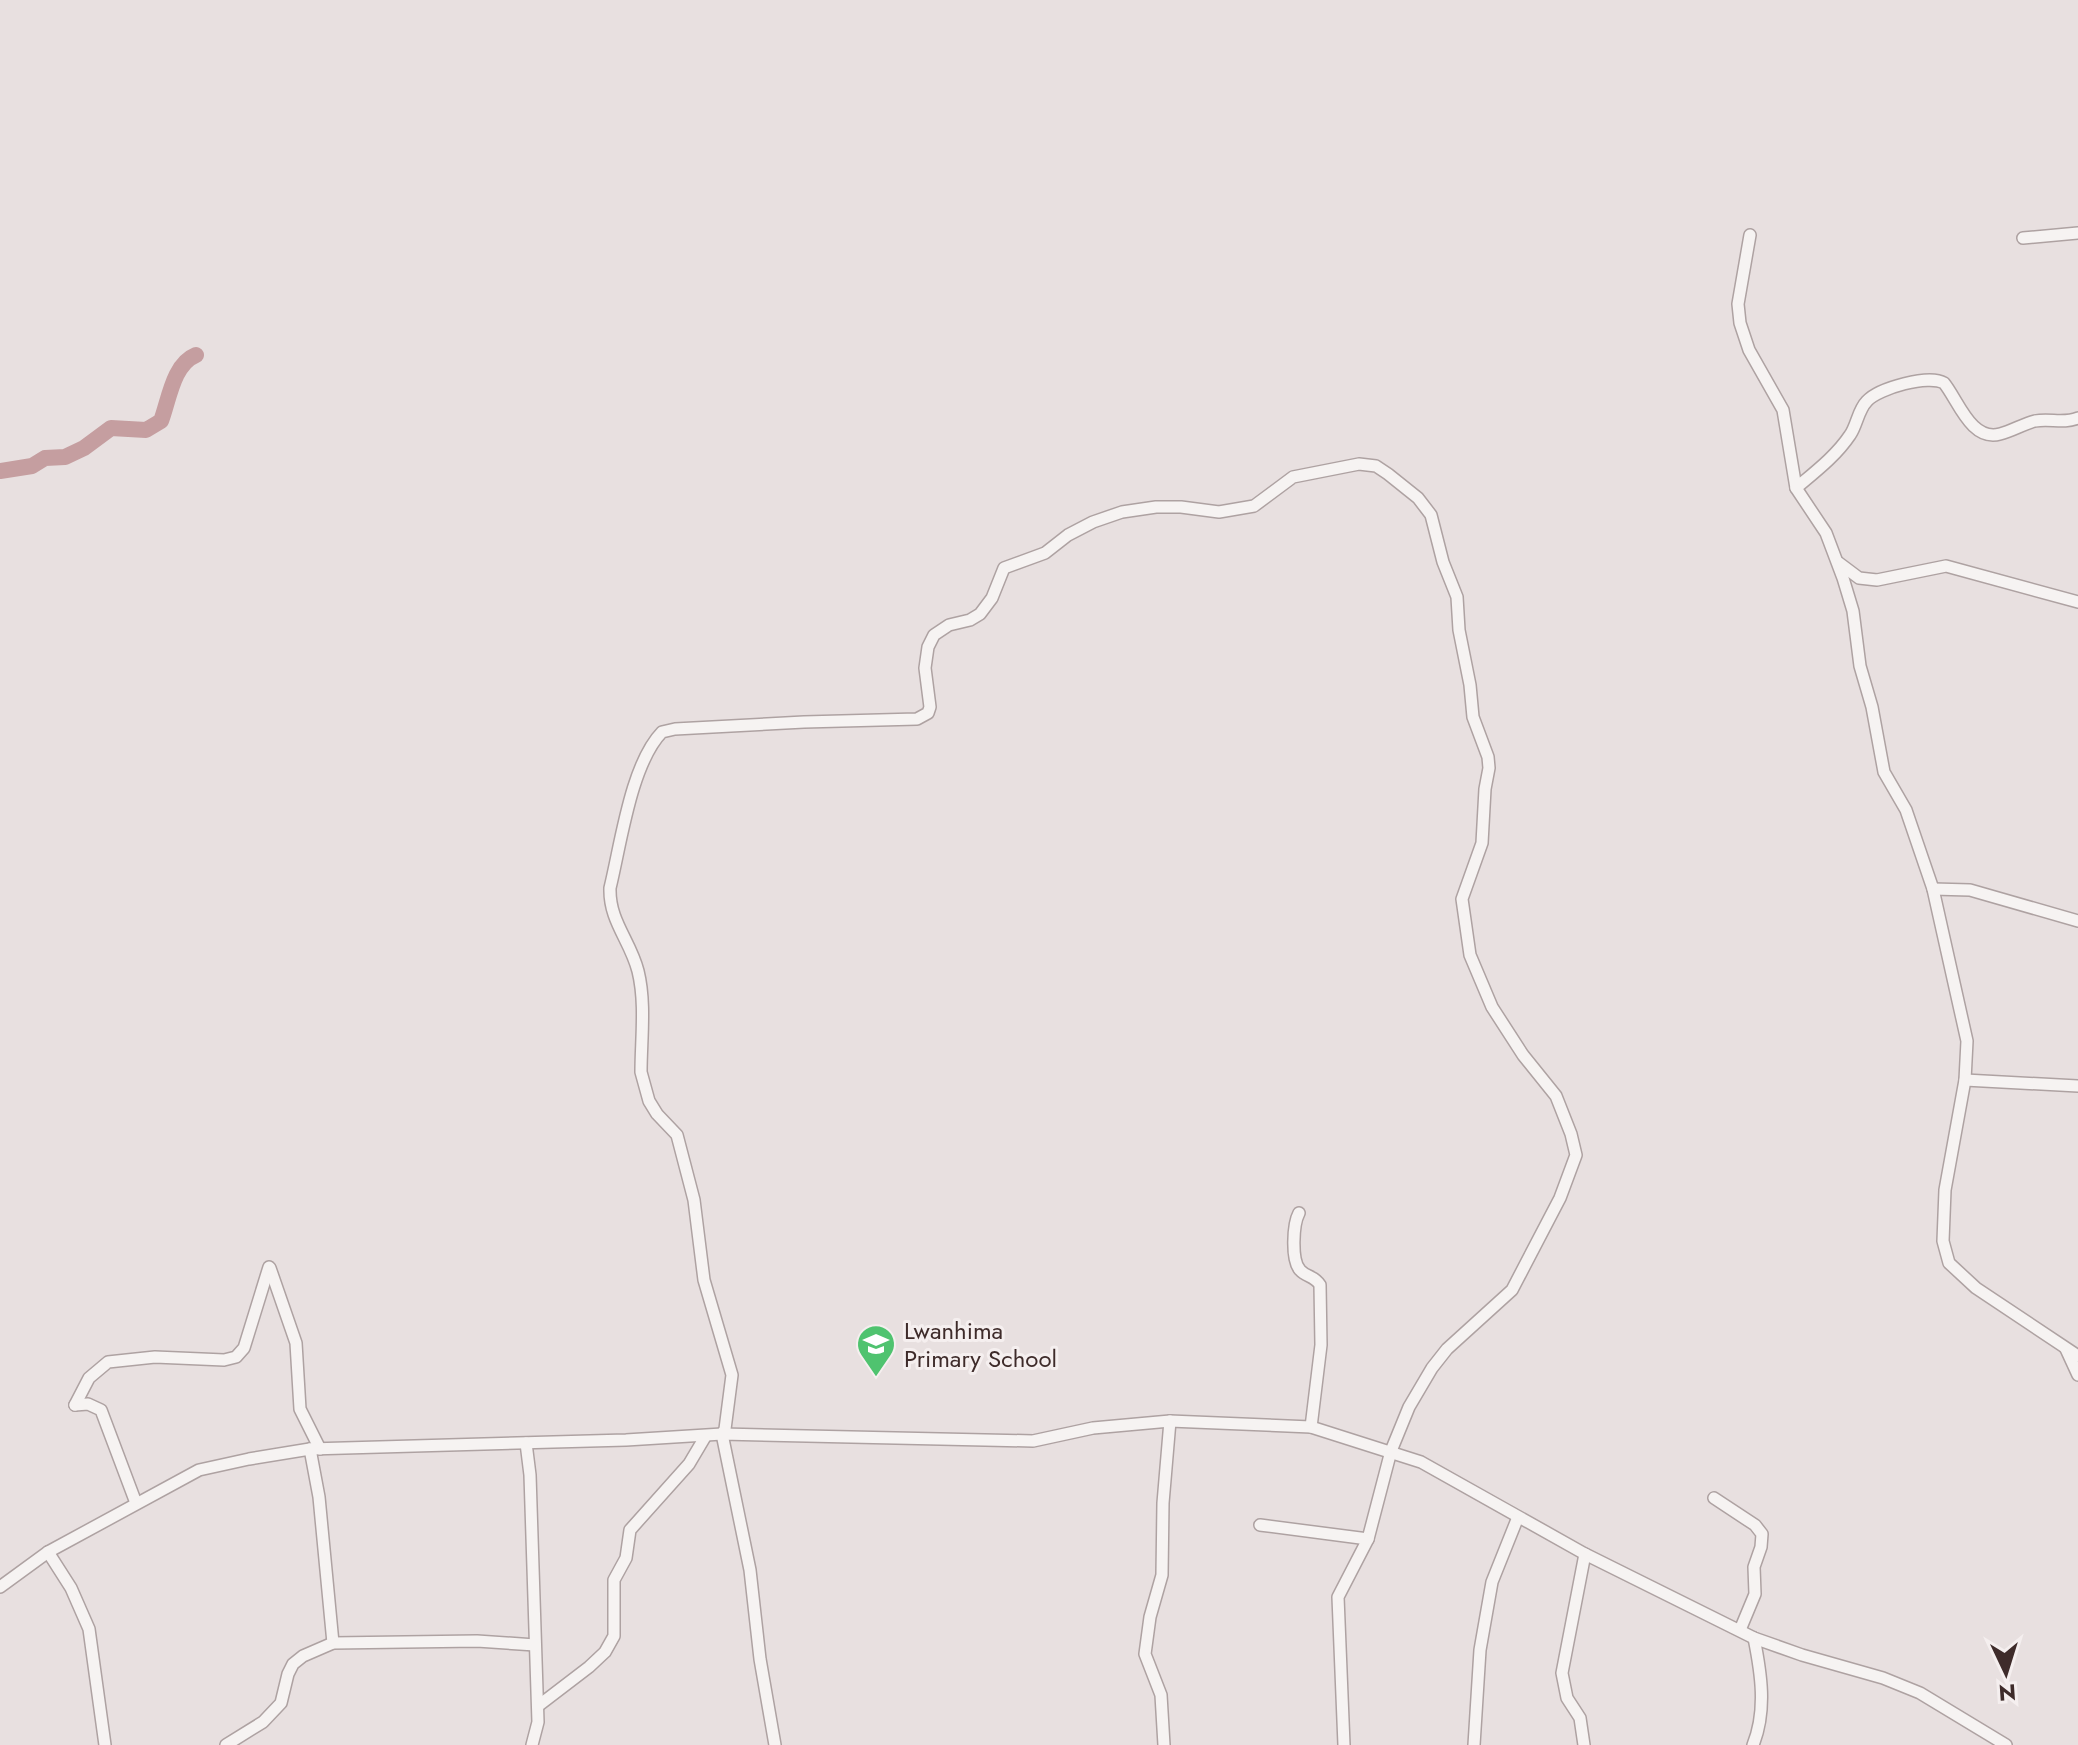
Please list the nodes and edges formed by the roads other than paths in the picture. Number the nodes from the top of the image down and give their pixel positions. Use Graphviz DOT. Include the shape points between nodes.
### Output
graph roads {
  1 [pos="2078,233"];
  2 [pos="1750,235"];
  3 [pos="2023,238"];
  4 [pos="2078,418"];
  5 [pos="1796,488"];
  6 [pos="1839,563"];
  7 [pos="2078,602"];
  8 [pos="1933,889"];
  9 [pos="2078,921"];
  10 [pos="1965,1080"];
  11 [pos="2078,1086"];
  12 [pos="1299,1213"];
  13 [pos="2066,1348"];
  14 [pos="2078,1356"];
  15 [pos="2078,1375"];
  16 [pos="1170,1421"];
  17 [pos="1311,1427"];
  18 [pos="722,1434"];
  19 [pos="705,1437"];
  20 [pos="526,1443"];
  21 [pos="315,1449"];
  22 [pos="1391,1451"];
  23 [pos="1714,1498"];
  24 [pos="136,1503"];
  25 [pos="1518,1517"];
  26 [pos="1260,1525"];
  27 [pos="1368,1539"];
  28 [pos="48,1552"];
  29 [pos="1585,1554"];
  30 [pos="0,1587"];
  31 [pos="1740,1630"];
  32 [pos="1754,1638"];
  33 [pos="333,1643"];
  34 [pos="535,1645"];
  35 [pos="538,1706"];
  36 [pos="105,1745"];
  37 [pos="226,1745"];
  38 [pos="532,1745"];
  39 [pos="775,1745"];
  40 [pos="1164,1745"];
  41 [pos="1344,1745"];
  42 [pos="1474,1745"];
  43 [pos="1584,1745"];
  44 [pos="1753,1745"];
  45 [pos="2006,1745"];
  1 -- 3 [label="street"];
  2 -- 5 [label="street" via="1738,304 1740,323 1783,410"];
  4 -- 5 [label="street" via="2037,421 1988,434 1966,418 1944,383 1927,379 1868,400 1839,450"];
  5 -- 6 [label="street"];
  6 -- 7 [label="street" via="1859,578 1877,580 1946,566"];
  6 -- 8 [label="street" via="1884,772 1906,810"];
  8 -- 9 [label="street" via="1970,890"];
  8 -- 10 [label="street" via="1967,1041"];
  10 -- 11 [label="street"];
  10 -- 13 [label="street" via="1945,1190 1943,1241 1949,1263 1976,1288"];
  12 -- 17 [label="street" via="1296,1264 1320,1285 1319,1368"];
  13 -- 14 [label="street"];
  13 -- 15 [label="street"];
  16 -- 17 [label="street"];
  16 -- 18 [label="street" via="1093,1428 1033,1441"];
  16 -- 40 [label="street" via="1162,1575 1145,1654 1161,1695"];
  17 -- 22 [label="street"];
  18 -- 19 [label="street"];
  18 -- 22 [label="street" via="732,1375 704,1280 694,1200 677,1135 657,1114 644,1086 641,986 610,901 635,784 653,741 675,729 917,719 930,707 925,668 934,635 980,614 1008,566 1045,553 1077,529 1122,512 1156,507 1219,512 1254,506 1293,477 1359,464 1376,466 1427,508 1457,597 1473,717 1489,768 1482,843 1462,899 1470,955 1492,1007 1556,1096 1576,1155 1512,1290 1432,1368"];
  18 -- 39 [label="street" via="750,1570"];
  19 -- 20 [label="street"];
  19 -- 35 [label="street" via="689,1464 630,1530 626,1558 614,1580 614,1636 605,1652"];
  20 -- 21 [label="street"];
  20 -- 34 [label="street"];
  21 -- 24 [label="street" via="199,1470"];
  21 -- 24 [label="street" via="300,1409 296,1343 269,1267 249,1335 236,1357 108,1362 89,1378 75,1405 101,1410"];
  21 -- 33 [label="street"];
  22 -- 25 [label="street"];
  22 -- 27 [label="street"];
  23 -- 31 [label="street" via="1762,1534 1754,1567 1755,1594"];
  24 -- 28 [label="street"];
  25 -- 29 [label="street"];
  25 -- 42 [label="street" via="1492,1582 1480,1650"];
  26 -- 27 [label="street"];
  27 -- 41 [label="street" via="1336,1606"];
  28 -- 30 [label="street"];
  28 -- 36 [label="street" via="89,1629"];
  29 -- 31 [label="street"];
  29 -- 43 [label="street" via="1562,1673 1567,1698 1580,1718"];
  31 -- 32 [label="street"];
  32 -- 44 [label="street" via="1762,1677"];
  32 -- 45 [label="street" via="1920,1693"];
  33 -- 34 [label="street"];
  33 -- 37 [label="street" via="293,1664 281,1703 263,1722"];
  34 -- 35 [label="street"];
  35 -- 38 [label="street"];
}
